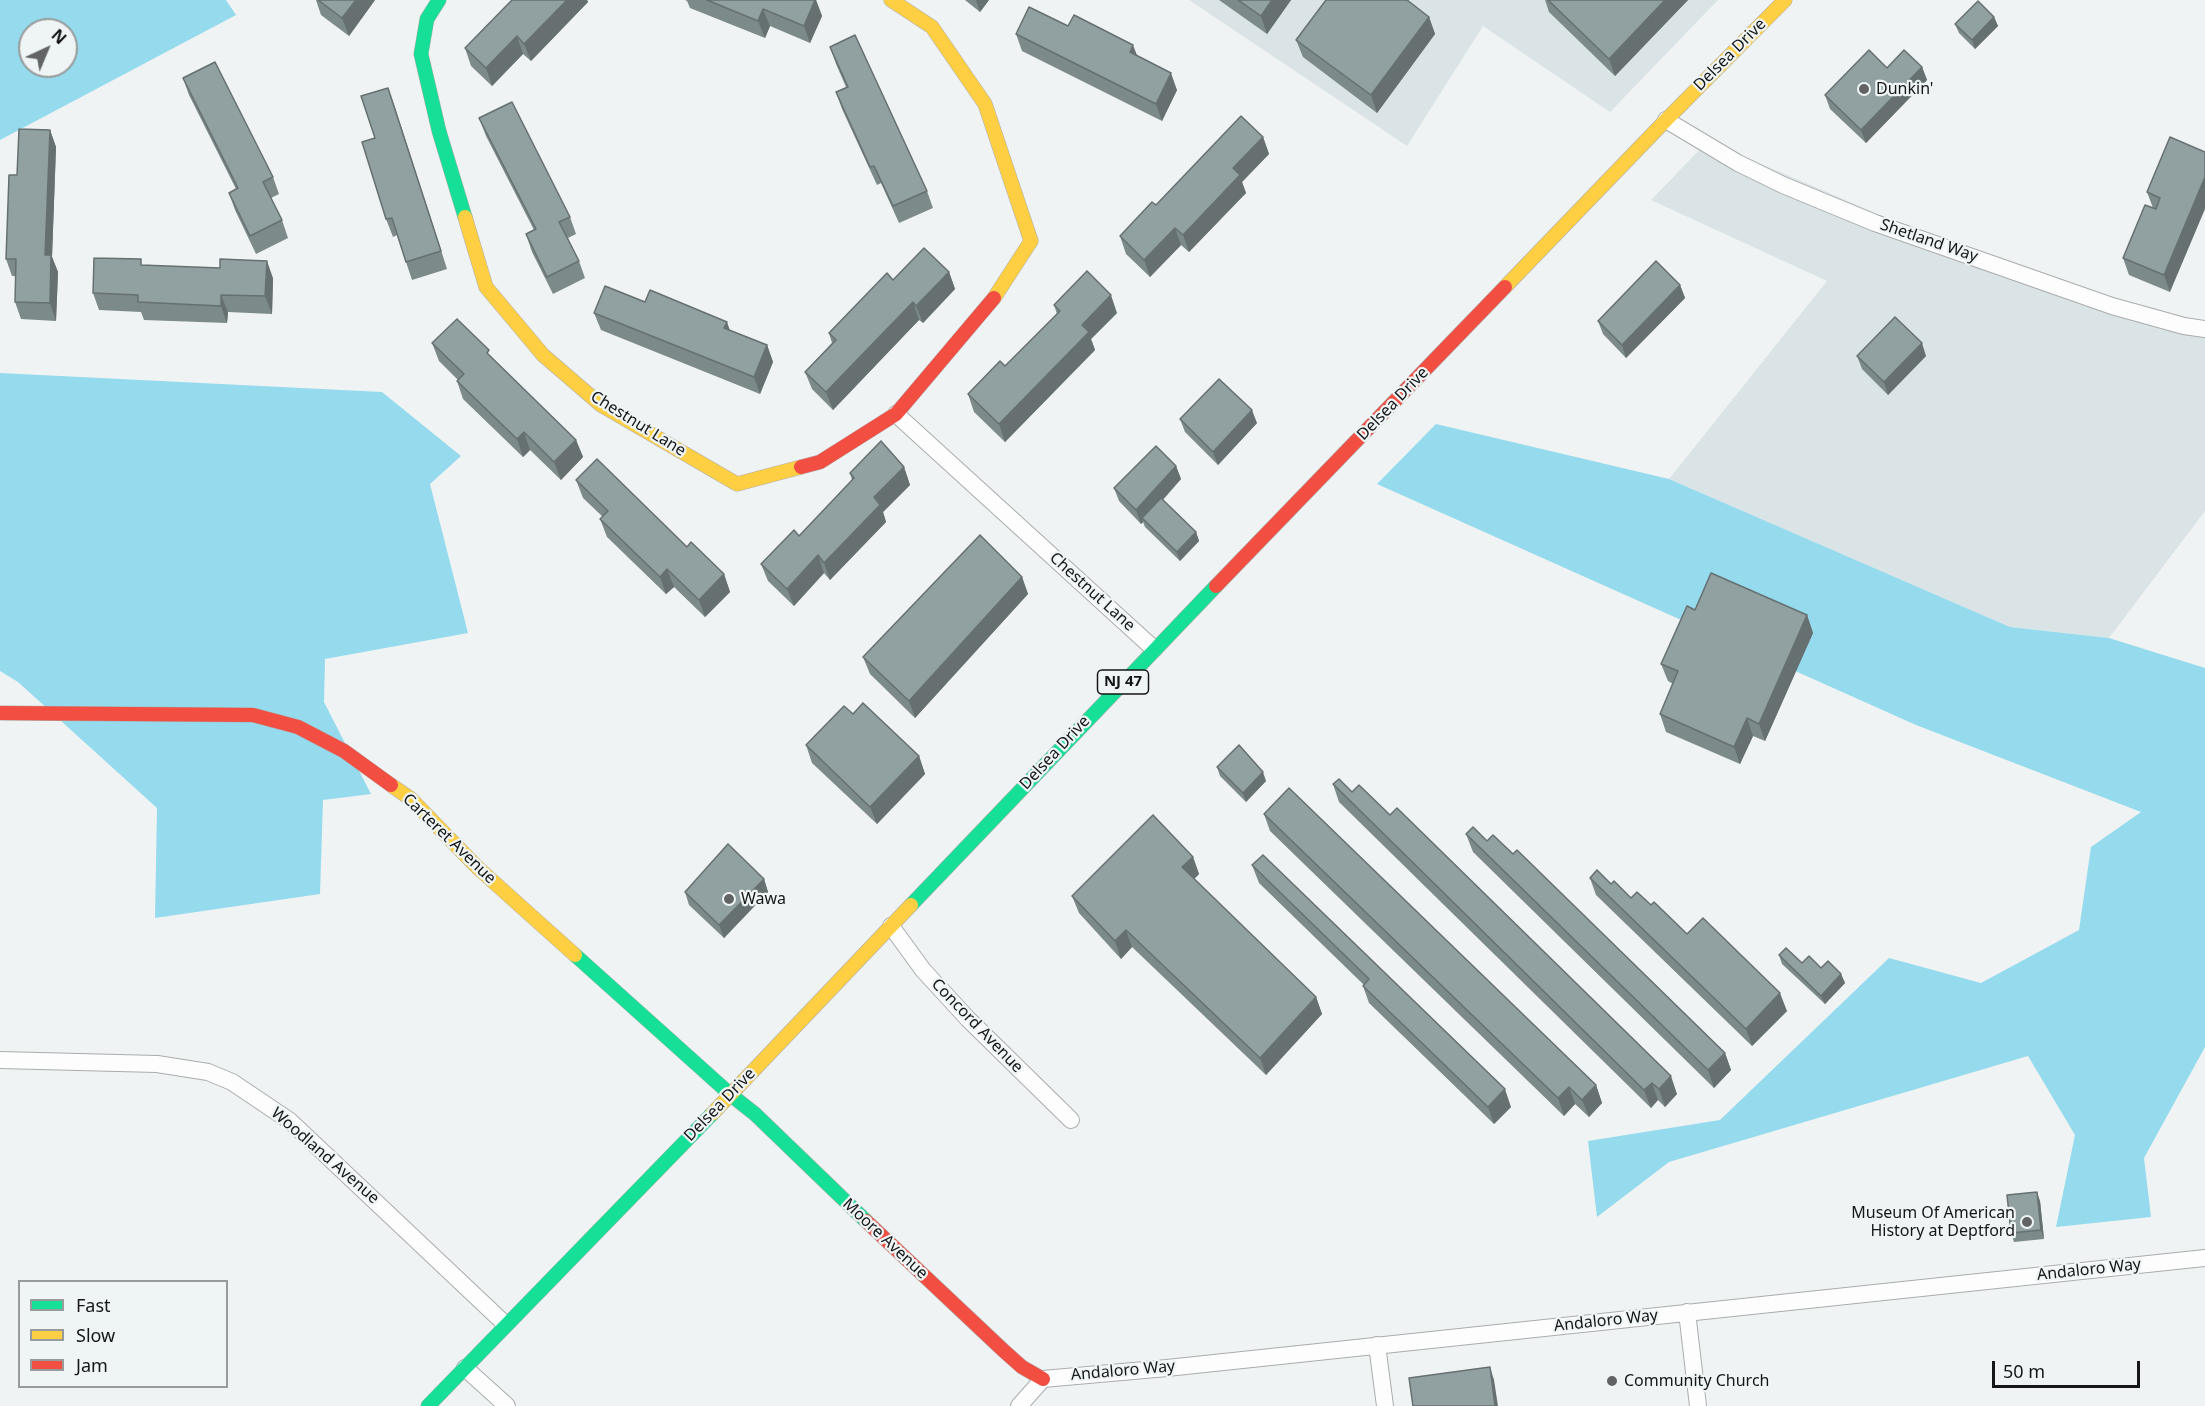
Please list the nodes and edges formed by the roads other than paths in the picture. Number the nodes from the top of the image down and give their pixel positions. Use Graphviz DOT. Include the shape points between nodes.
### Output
graph roads {
  1 [pos="439,0"];
  2 [pos="891,0"];
  3 [pos="1785,0"];
  4 [pos="1666,120"];
  5 [pos="2205,329"];
  6 [pos="896,414"];
  7 [pos="1154,649"];
  8 [pos="0,713"];
  9 [pos="891,926"];
  10 [pos="0,1060"];
  11 [pos="731,1095"];
  12 [pos="1071,1120"];
  13 [pos="2205,1258"];
  14 [pos="1687,1312"];
  15 [pos="505,1324"];
  16 [pos="1377,1345"];
  17 [pos="465,1368"];
  18 [pos="1043,1379"];
  19 [pos="1022,1404"];
  20 [pos="428,1406"];
  21 [pos="507,1406"];
  22 [pos="1385,1406"];
  23 [pos="1698,1406"];
  1 -- 6 [label="street, Chestnut Lane" via="427,19 421,54 446,153 486,287 543,355 601,405 737,484 820,462"];
  2 -- 6 [label="street, Chestnut Lane" via="932,27 985,104 1031,242 1002,289"];
  3 -- 4 [label="street, Delsea Drive / NJ 47"];
  4 -- 5 [label="street, Shetland Way" via="1783,185 1875,223 2112,306"];
  4 -- 7 [label="street, Delsea Drive / NJ 47"];
  6 -- 7 [label="street, Chestnut Lane"];
  7 -- 9 [label="street, Delsea Drive / NJ 47"];
  8 -- 11 [label="street, Carteret Avenue" via="253,715 298,727 344,751 411,799 478,868"];
  9 -- 11 [label="street, Delsea Drive / NJ 47"];
  9 -- 12 [label="street, Concord Avenue" via="923,970 968,1019"];
  10 -- 15 [label="street, Woodland Avenue" via="157,1064 208,1072 232,1082 290,1122"];
  11 -- 15 [label="street, Delsea Drive / NJ 47"];
  11 -- 18 [label="street, Moore Avenue" via="1004,1351"];
  13 -- 14 [label="street, Andaloro Way"];
  14 -- 16 [label="street, Andaloro Way"];
  14 -- 23 [label="street"];
  15 -- 17 [label="street, Delsea Drive / NJ 47"];
  16 -- 18 [label="street, Andaloro Way"];
  16 -- 22 [label="street"];
  17 -- 20 [label="street, Delsea Drive / NJ 47"];
  17 -- 21 [label="street"];
  18 -- 19 [label="street"];
}
